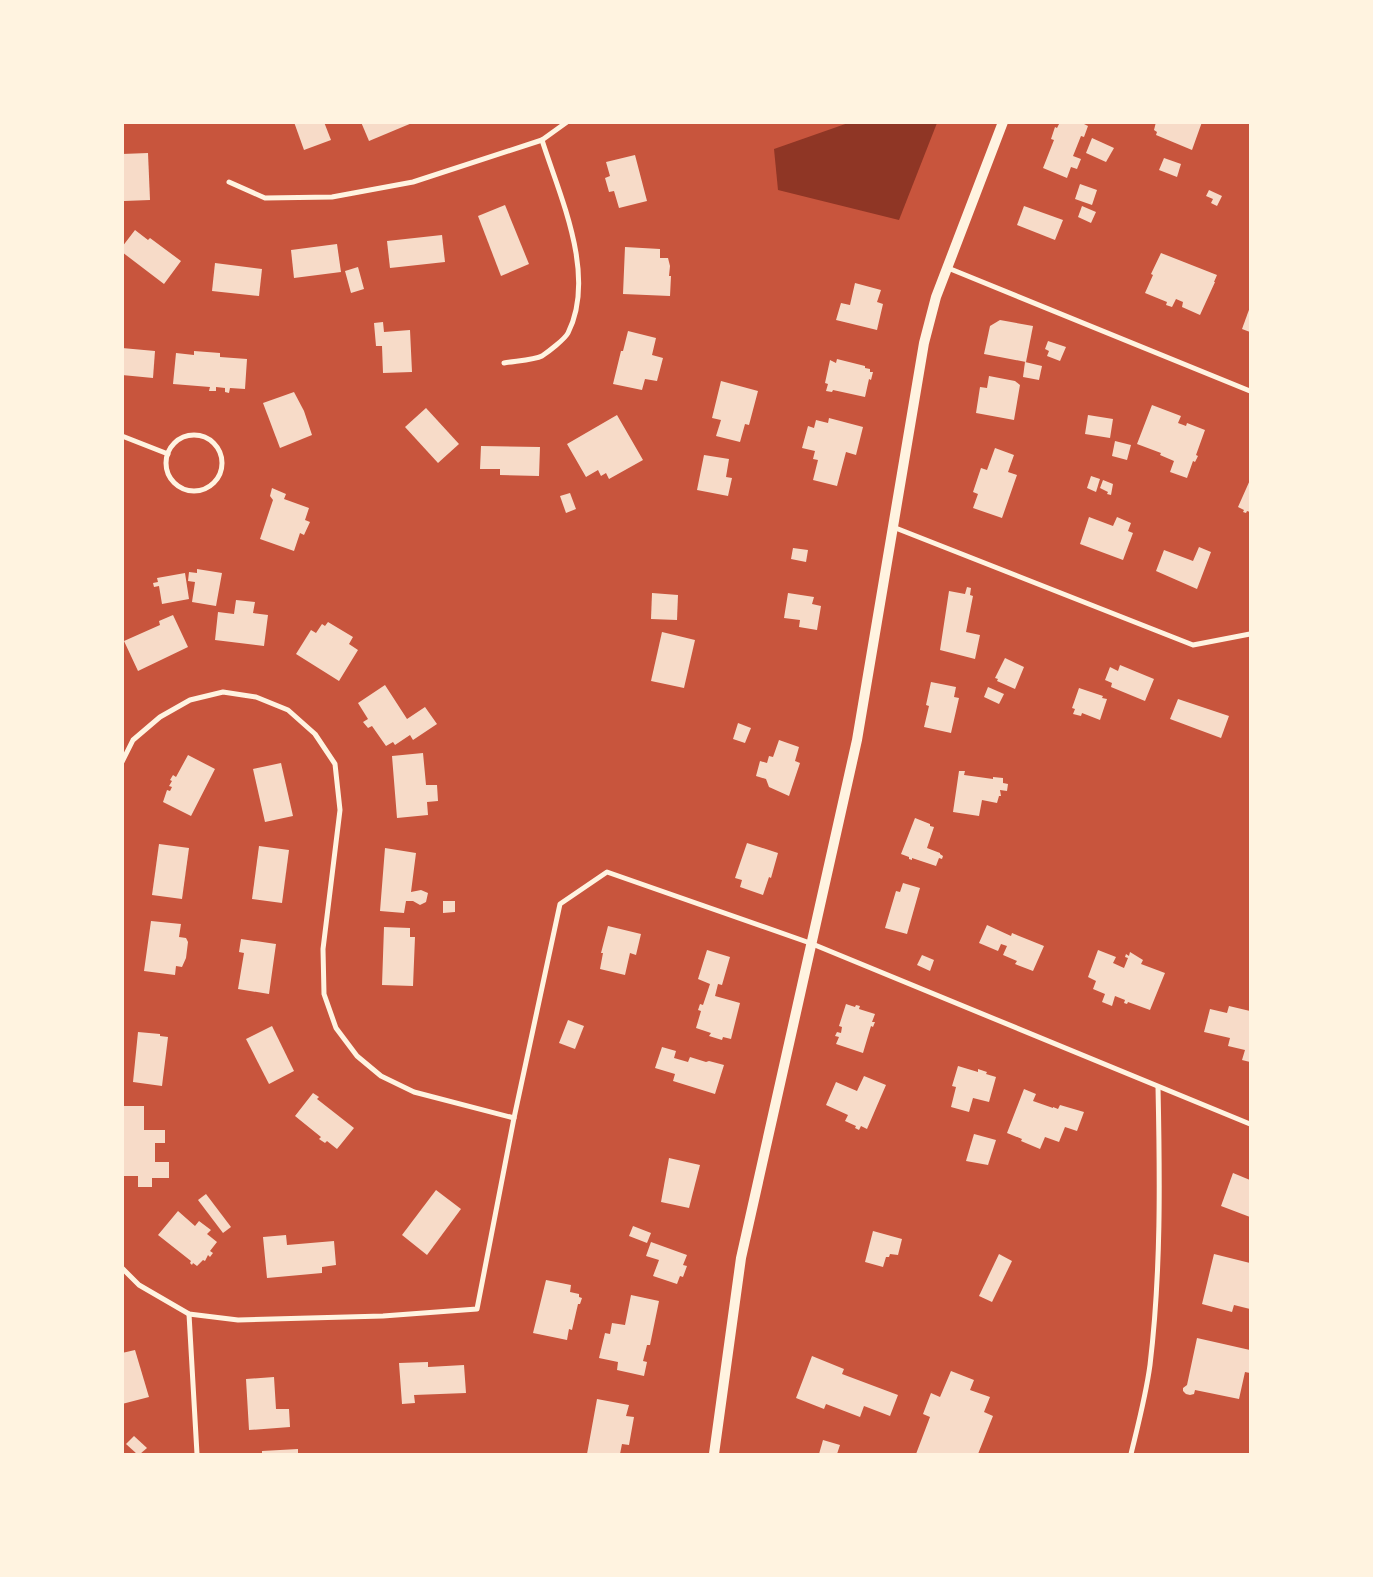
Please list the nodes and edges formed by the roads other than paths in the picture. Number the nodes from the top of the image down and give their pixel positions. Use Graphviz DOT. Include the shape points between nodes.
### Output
graph roads {
  1 [pos="567,122"];
  2 [pos="1003,122"];
  3 [pos="542,140"];
  4 [pos="229,182"];
  5 [pos="947,267"];
  6 [pos="504,363"];
  7 [pos="1250,391"];
  8 [pos="122,436"];
  9 [pos="168,454"];
  10 [pos="893,527"];
  11 [pos="1250,634"];
  12 [pos="122,762"];
  13 [pos="810,943"];
  14 [pos="1158,1088"];
  15 [pos="514,1118"];
  16 [pos="1250,1124"];
  17 [pos="122,1268"];
  18 [pos="189,1314"];
  19 [pos="197,1454"];
  20 [pos="714,1454"];
  21 [pos="1131,1454"];
  1 -- 3 [label="street"];
  2 -- 5 [label="main road"];
  3 -- 4 [label="street" via="412,182 332,197 265,198"];
  3 -- 6 [label="street" via="574,237 577,304 567,335 540,357"];
  5 -- 7 [label="street"];
  5 -- 10 [label="main road" via="924,343"];
  8 -- 9 [label="street"];
  9 -- 9 [label="street" via="180,439 189,436 208,439 220,453 220,472 216,480 203,490 185,489 172,479 168,471"];
  10 -- 11 [label="street" via="1193,645"];
  10 -- 13 [label="main road" via="857,740"];
  12 -- 15 [label="street" via="133,740 160,717 190,700 223,692 256,697 288,710 315,734 334,764 340,810 323,949 324,994 336,1028 357,1056 381,1076 414,1092"];
  13 -- 14 [label="street"];
  13 -- 15 [label="street" via="607,872 560,904"];
  13 -- 20 [label="main road" via="741,1258"];
  14 -- 16 [label="street"];
  14 -- 21 [label="street" via="1160,1195 1156,1313 1149,1368"];
  15 -- 18 [label="street" via="478,1309 383,1316 238,1320"];
  17 -- 18 [label="street" via="139,1285"];
  18 -- 19 [label="street"];
}
